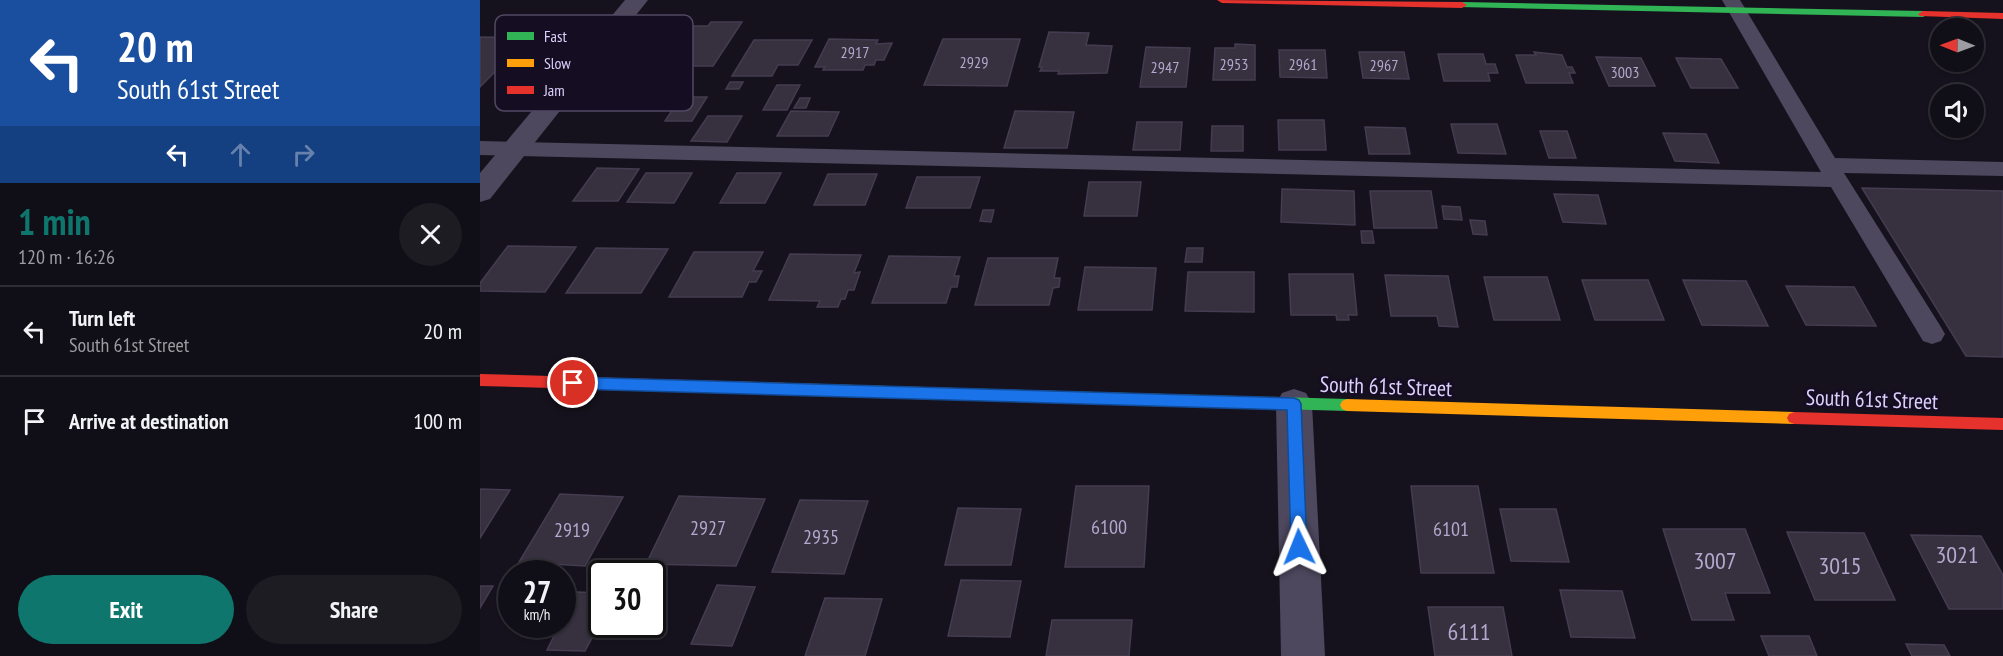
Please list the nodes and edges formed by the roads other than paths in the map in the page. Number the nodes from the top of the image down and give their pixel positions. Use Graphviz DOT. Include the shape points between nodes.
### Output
graph roads {
  1 [pos="637,0"];
  2 [pos="1222,0"];
  3 [pos="1335,1"];
  4 [pos="2003,3"];
  5 [pos="1735,5"];
  6 [pos="1831,13"];
  7 [pos="625,15"];
  8 [pos="2003,16"];
  9 [pos="547,111"];
  10 [pos="480,148"];
  11 [pos="516,149"];
  12 [pos="2003,169"];
  13 [pos="1833,172"];
  14 [pos="480,192"];
  15 [pos="1932,334"];
  16 [pos="480,380"];
  17 [pos="1294,404"];
  18 [pos="2003,424"];
  19 [pos="1303,656"];
  1 -- 7 [label="street"];
  2 -- 3 [label="street"];
  3 -- 5 [label="street"];
  4 -- 6 [label="street" via="1943,2"];
  5 -- 6 [label="street"];
  5 -- 13 [label="lane"];
  6 -- 8 [label="street"];
  9 -- 11 [label="street"];
  10 -- 11 [label="lane"];
  11 -- 13 [label="lane"];
  11 -- 14 [label="street"];
  12 -- 13 [label="lane"];
  13 -- 15 [label="lane"];
  16 -- 17 [label="street, South 61st Street"];
  17 -- 18 [label="street, South 61st Street"];
  17 -- 19 [label="street"];
}
